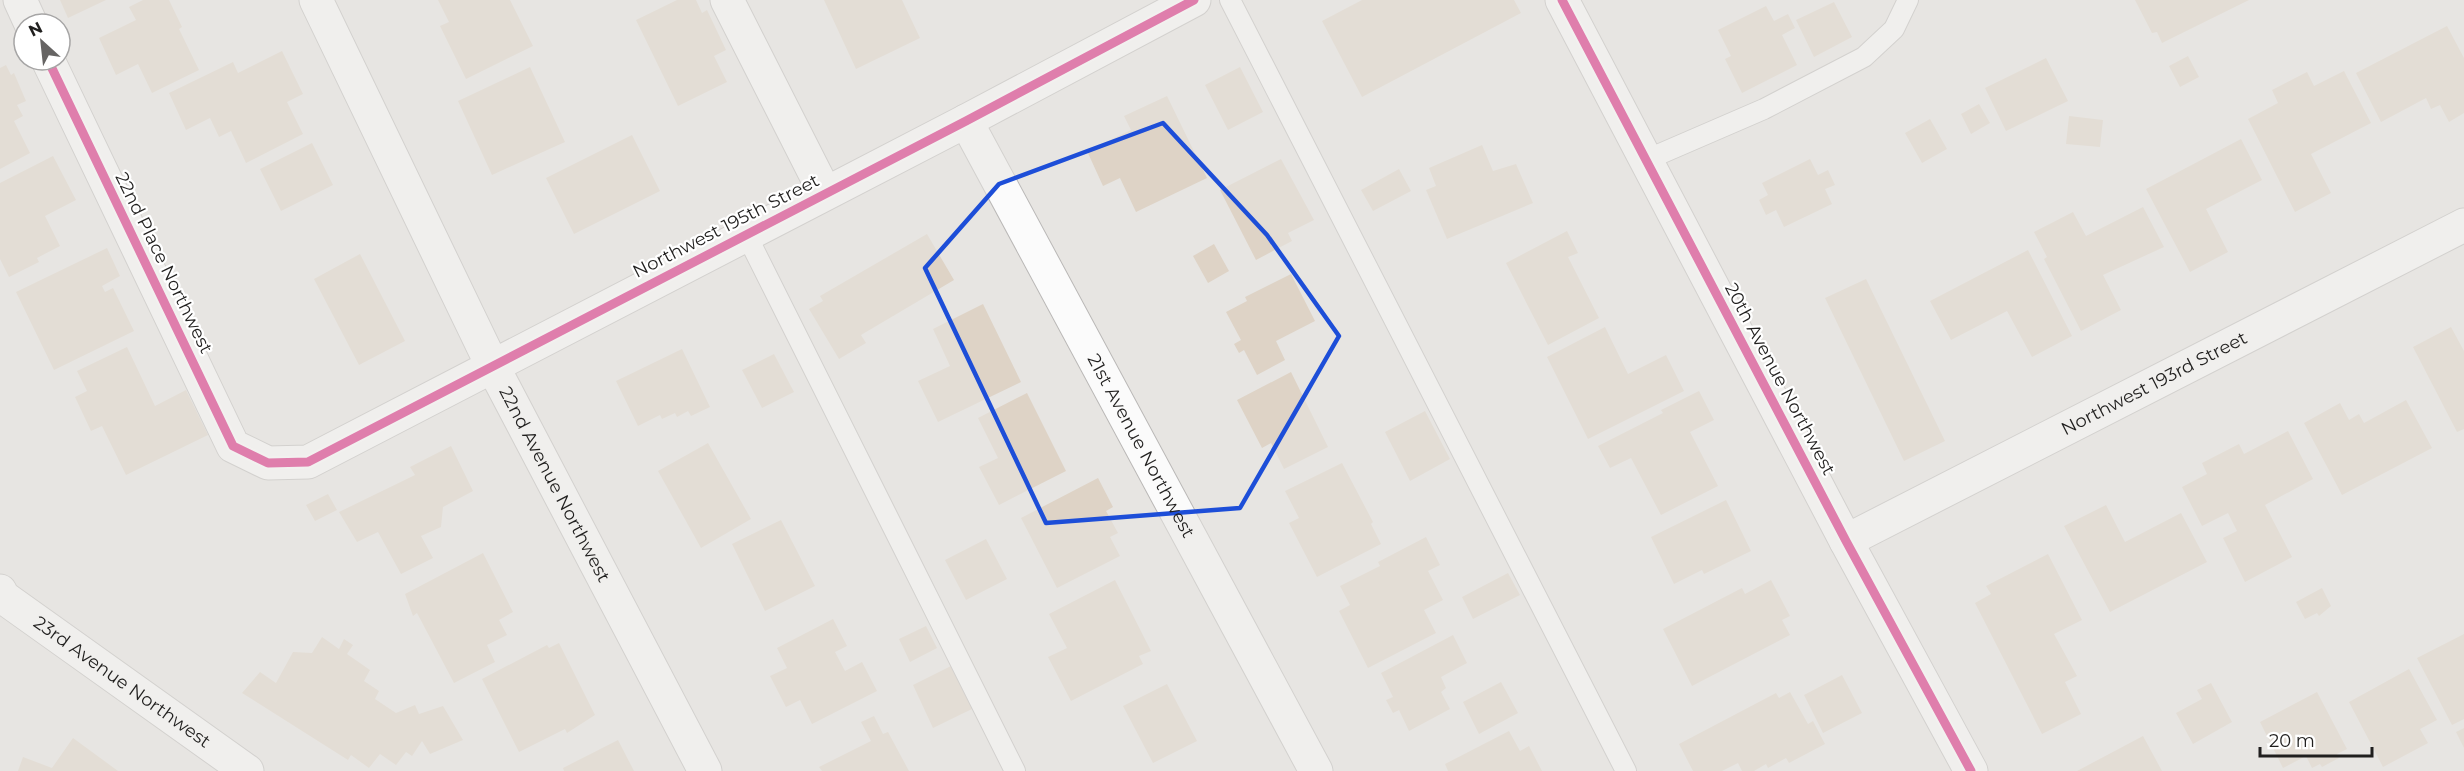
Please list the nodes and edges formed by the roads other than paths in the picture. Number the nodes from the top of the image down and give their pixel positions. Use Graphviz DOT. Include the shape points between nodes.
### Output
graph roads {
  1 [pos="316,0"];
  2 [pos="727,0"];
  3 [pos="1194,0"];
  4 [pos="1230,0"];
  5 [pos="1562,0"];
  6 [pos="1908,0"];
  7 [pos="54,72"];
  8 [pos="966,121"];
  9 [pos="1646,160"];
  10 [pos="825,193"];
  11 [pos="2464,225"];
  12 [pos="746,234"];
  13 [pos="492,365"];
  14 [pos="268,463"];
  15 [pos="1846,541"];
  16 [pos="1,598"];
  17 [pos="247,771"];
  18 [pos="705,771"];
  19 [pos="1015,771"];
  20 [pos="1316,771"];
  21 [pos="1626,771"];
  22 [pos="1971,771"];
  1 -- 13 [label="street, 22nd Avenue Northwest"];
  2 -- 10 [label="street"];
  3 -- 8 [label="street, Northwest 195th Street"];
  4 -- 21 [label="lane"];
  5 -- 9 [label="street, 20th Avenue Northwest"];
  6 -- 9 [label="lane" via="1894,28 1864,57 1764,109"];
  7 -- 14 [label="street, 22nd Place Northwest" via="233,446"];
  8 -- 10 [label="street, Northwest 195th Street"];
  8 -- 20 [label="street, 21st Avenue Northwest"];
  9 -- 15 [label="street, 20th Avenue Northwest"];
  10 -- 12 [label="street, Northwest 195th Street"];
  11 -- 15 [label="street, Northwest 193rd Street"];
  12 -- 13 [label="street, Northwest 195th Street"];
  12 -- 19 [label="lane"];
  13 -- 14 [label="street, Northwest 195th Street" via="308,462"];
  13 -- 18 [label="street, 22nd Avenue Northwest"];
  15 -- 22 [label="street, 20th Avenue Northwest"];
  16 -- 17 [label="street, 23rd Avenue Northwest"];
}
